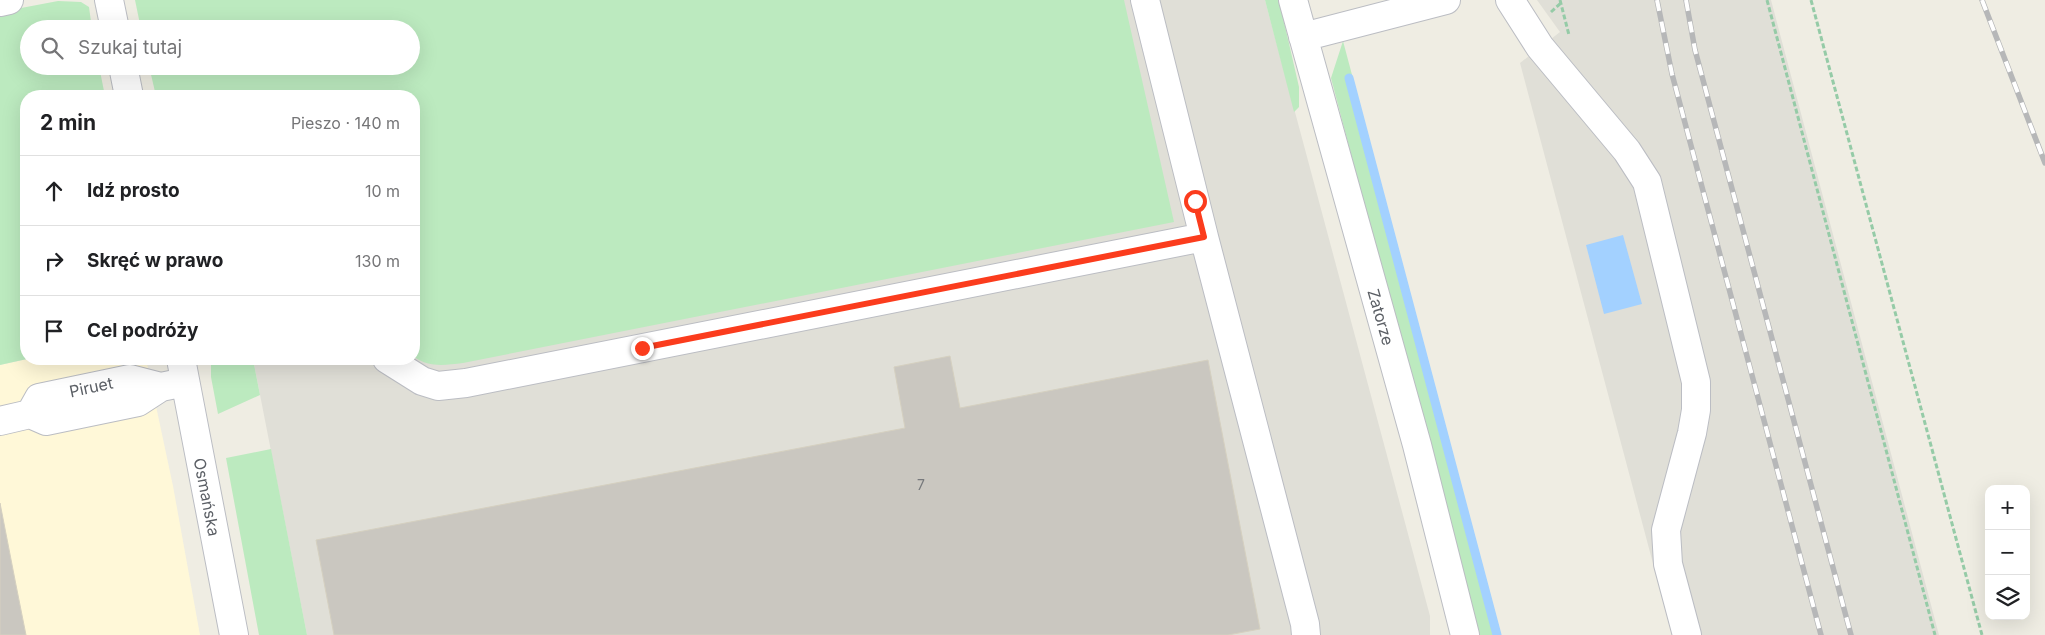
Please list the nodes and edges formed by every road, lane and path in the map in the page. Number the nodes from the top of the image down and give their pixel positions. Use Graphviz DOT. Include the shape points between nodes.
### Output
graph roads {
  1 [pos="9,0"];
  2 [pos="110,0"];
  3 [pos="1145,0"];
  4 [pos="1293,0"];
  5 [pos="1446,0"];
  6 [pos="1510,0"];
  7 [pos="1767,0"];
  8 [pos="1810,0"];
  9 [pos="0,2"];
  10 [pos="1561,3"];
  11 [pos="1548,15"];
  12 [pos="113,20"];
  13 [pos="1303,37"];
  14 [pos="125,75"];
  15 [pos="128,90"];
  16 [pos="1204,237"];
  17 [pos="397,365"];
  18 [pos="176,376"];
  19 [pos="0,421"];
  20 [pos="234,635"];
  21 [pos="1306,635"];
  22 [pos="1465,635"];
  23 [pos="1687,635"];
  24 [pos="1935,635"];
  25 [pos="1982,635"];
  1 -- 9 [label="street"];
  2 -- 12 [label="street"];
  3 -- 16 [label="street"];
  4 -- 13 [label="street, Zatorze"];
  5 -- 13 [label="street"];
  6 -- 23 [label="street" via="1540,47 1627,151 1646,182 1697,388 1692,432 1666,530 1668,564"];
  7 -- 24 [label="path"];
  8 -- 25 [label="path"];
  10 -- 11 [label="path"];
  13 -- 22 [label="street, Zatorze"];
  14 -- 15 [label="street"];
  16 -- 17 [label="street" via="466,383 438,386 422,381"];
  16 -- 21 [label="street"];
  18 -- 19 [label="street, Piruet" via="138,402 46,421 30,414"];
  18 -- 20 [label="street, Osmańska"];
}
